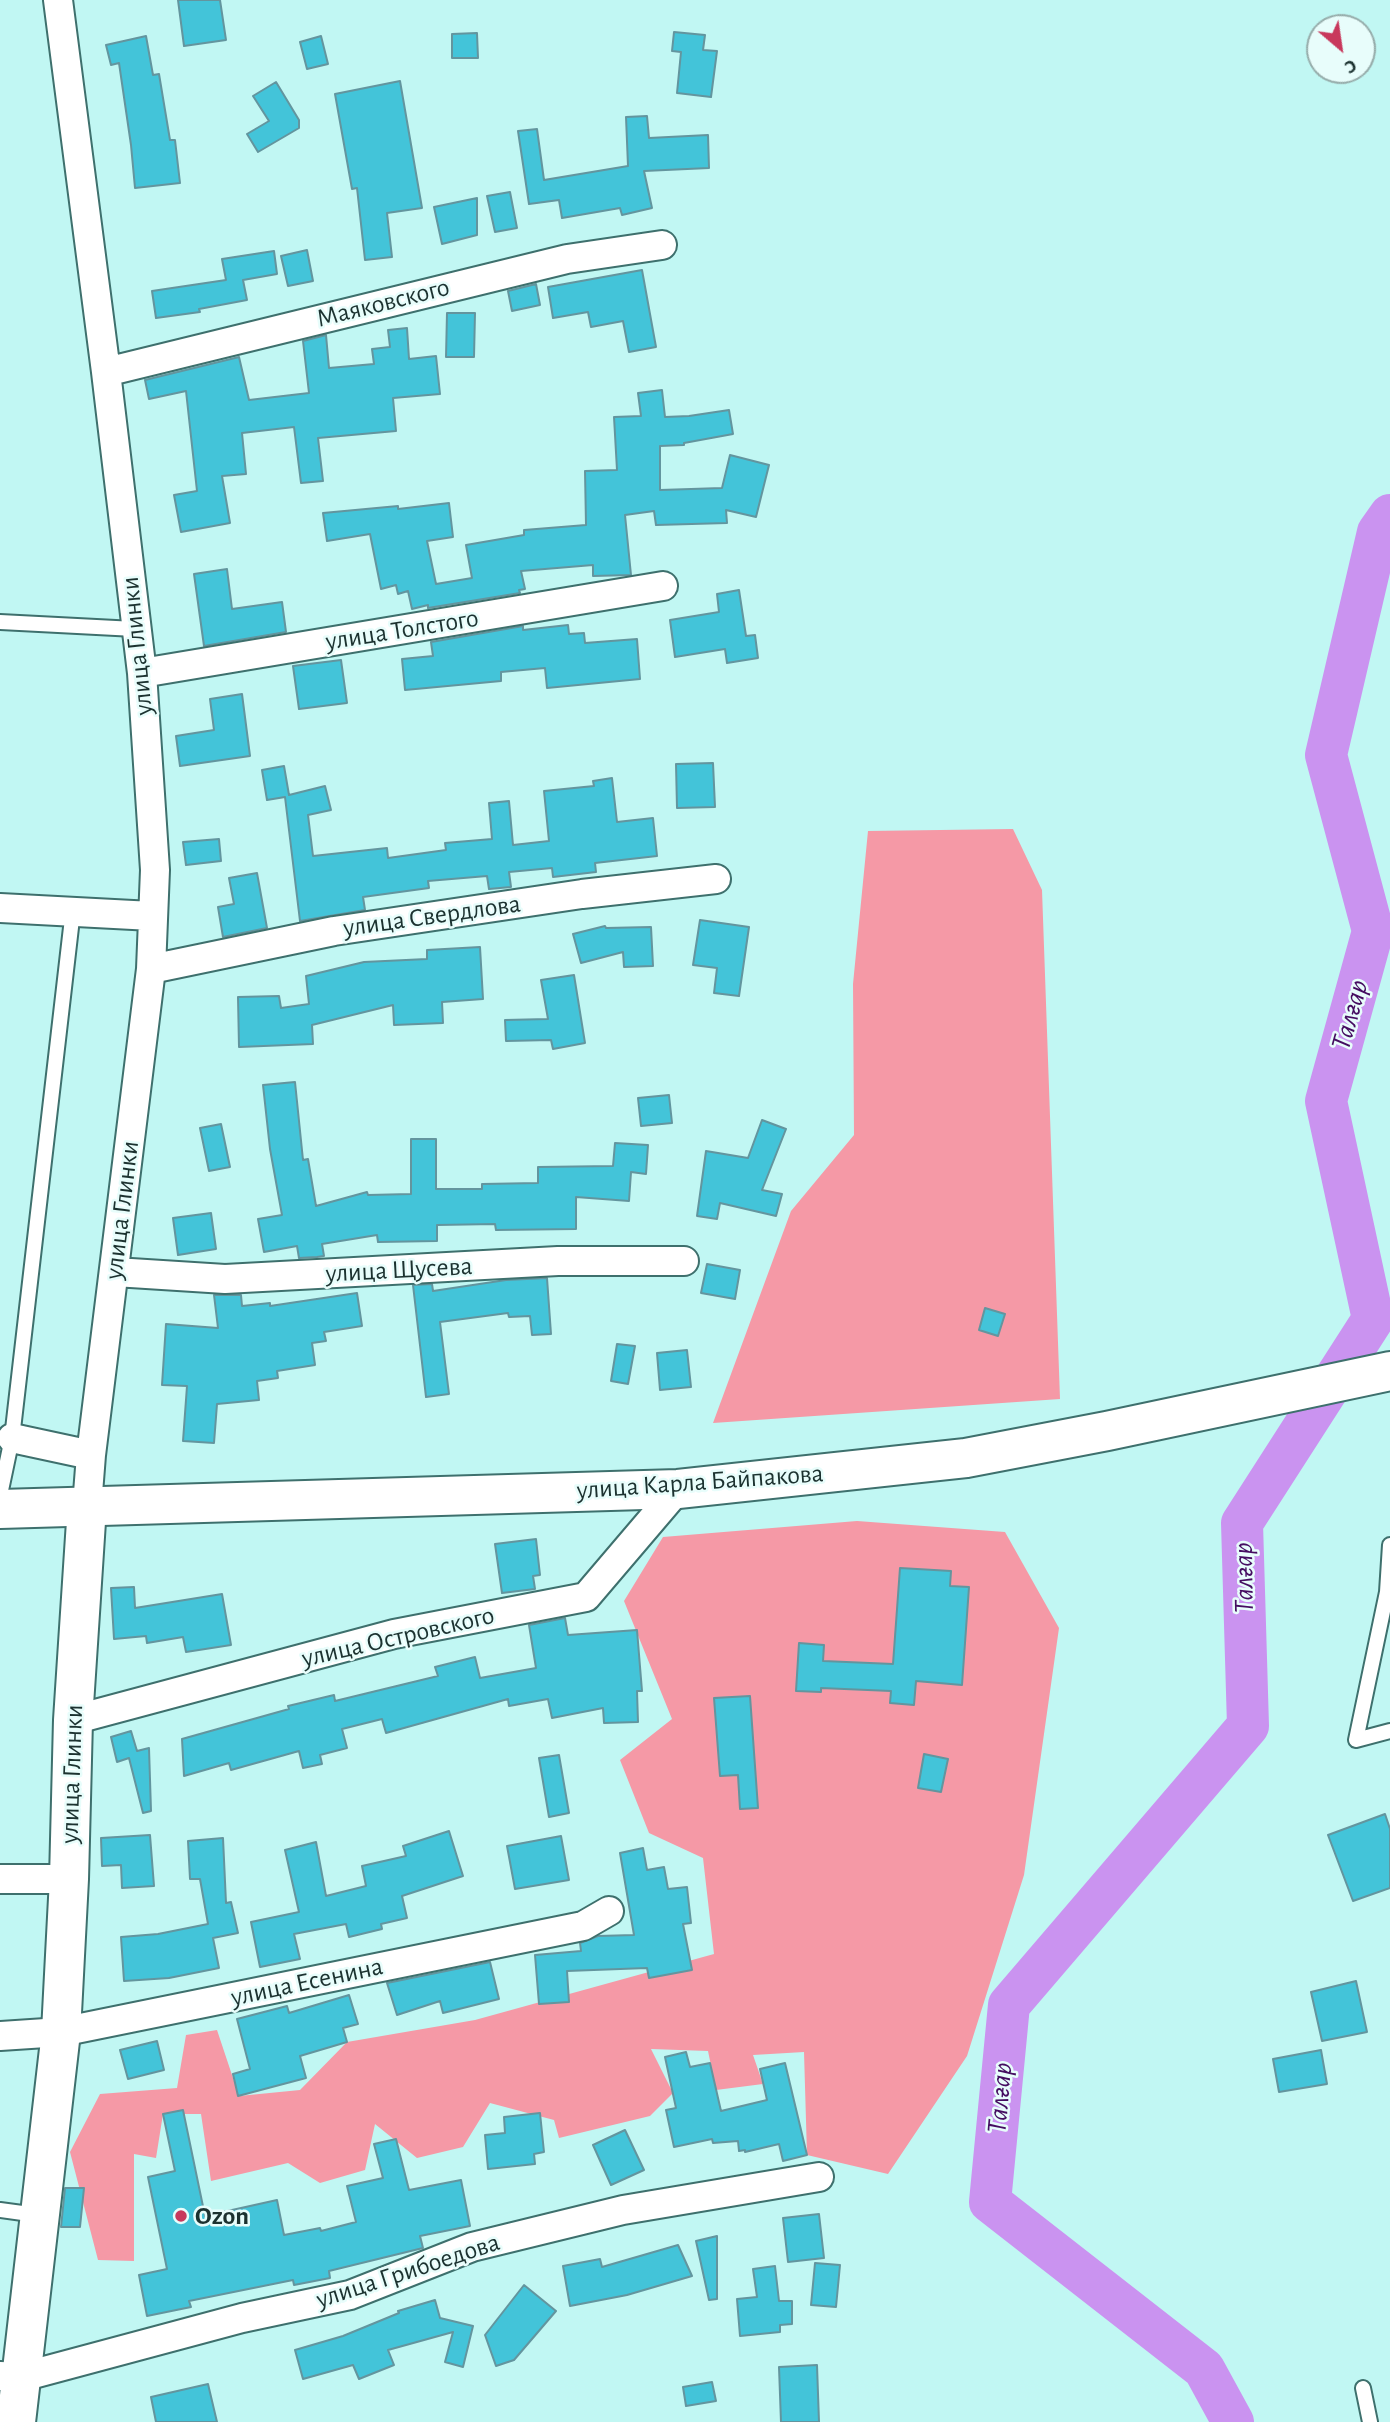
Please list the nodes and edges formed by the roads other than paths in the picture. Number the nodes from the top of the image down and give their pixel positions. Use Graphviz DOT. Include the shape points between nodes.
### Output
graph roads {
  1 [pos="58,0"];
  2 [pos="662,245"];
  3 [pos="106,372"];
  4 [pos="663,586"];
  5 [pos="0,622"];
  6 [pos="135,629"];
  7 [pos="142,673"];
  8 [pos="716,879"];
  9 [pos="0,908"];
  10 [pos="73,910"];
  11 [pos="152,916"];
  12 [pos="151,969"];
  13 [pos="684,1261"];
  14 [pos="115,1272"];
  15 [pos="1390,1371"];
  16 [pos="12,1438"];
  17 [pos="91,1455"];
  18 [pos="678,1489"];
  19 [pos="0,1495"];
  20 [pos="87,1506"];
  21 [pos="0,1509"];
  22 [pos="1390,1545"];
  23 [pos="73,1720"];
  24 [pos="1390,1731"];
  25 [pos="0,1879"];
  26 [pos="69,1879"];
  27 [pos="609,1911"];
  28 [pos="61,2032"];
  29 [pos="0,2036"];
  30 [pos="819,2177"];
  31 [pos="0,2210"];
  32 [pos="40,2216"];
  33 [pos="11,2377"];
  34 [pos="1363,2388"];
  35 [pos="16,2422"];
  36 [pos="1370,2422"];
  1 -- 3 [label="street, улица Глинки"];
  2 -- 3 [label="street, Маяковского" via="568,258"];
  3 -- 6 [label="street, улица Глинки"];
  4 -- 7 [label="street, улица Толстого"];
  5 -- 6 [label="lane"];
  6 -- 7 [label="street, улица Глинки"];
  7 -- 11 [label="street, улица Глинки" via="155,870"];
  8 -- 12 [label="street, улица Свердлова" via="334,931"];
  9 -- 10 [label="street"];
  10 -- 11 [label="street"];
  10 -- 16 [label="lane"];
  11 -- 12 [label="street, улица Глинки"];
  12 -- 14 [label="street, улица Глинки"];
  13 -- 14 [label="street, улица Щусева" via="558,1261 225,1279"];
  14 -- 17 [label="street, улица Глинки"];
  15 -- 18 [label="main road, улица Карла Байпакова" via="966,1458"];
  16 -- 17 [label="street"];
  16 -- 19 [label="lane"];
  17 -- 20 [label="street, улица Глинки"];
  18 -- 20 [label="main road, улица Карла Байпакова"];
  18 -- 23 [label="street, улица Островского" via="586,1597 394,1634"];
  20 -- 21 [label="main road, улица Карла Байпакова"];
  20 -- 23 [label="main road, улица Глинки"];
  22 -- 24 [label="lane" via="1387,1592 1356,1740"];
  23 -- 26 [label="main road, улица Глинки"];
  25 -- 26 [label="street"];
  26 -- 28 [label="main road, улица Глинки"];
  27 -- 28 [label="street, улица Есенина" via="583,1926"];
  28 -- 29 [label="street, улица Есенина"];
  28 -- 32 [label="main road, улица Глинки"];
  30 -- 33 [label="street, улица Грибоедова" via="624,2210 472,2247 350,2295"];
  31 -- 32 [label="lane"];
  32 -- 33 [label="main road, улица Глинки"];
  33 -- 35 [label="main road, улица Глинки"];
  34 -- 36 [label="lane"];
}
